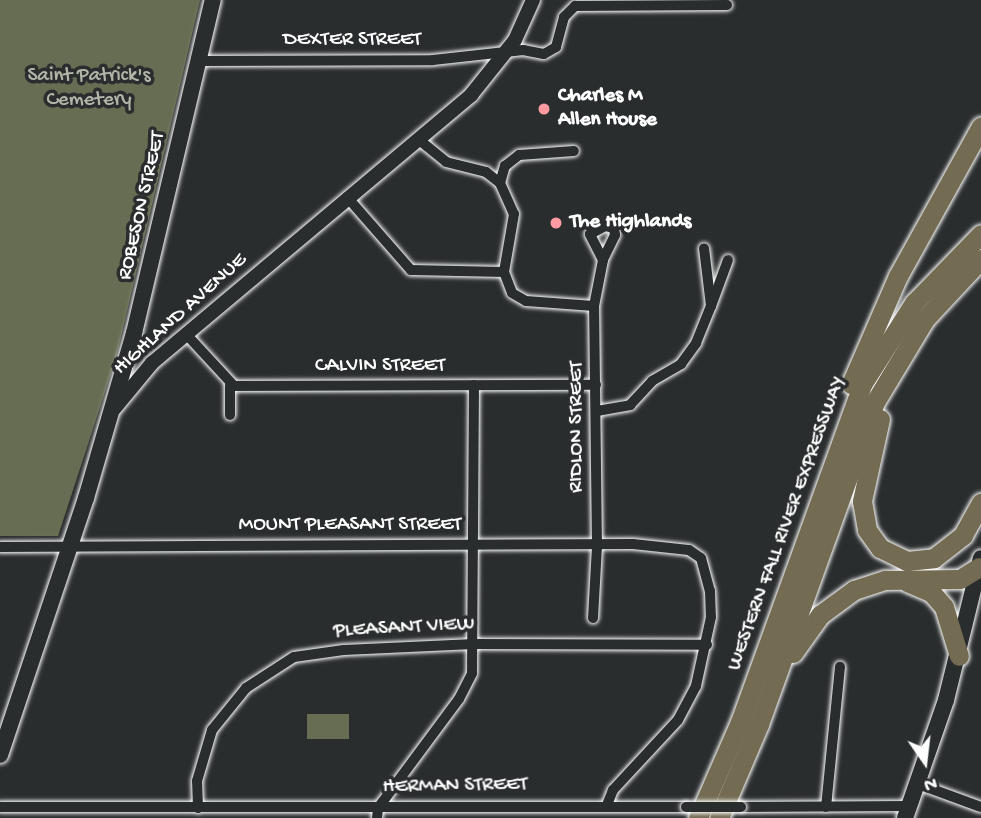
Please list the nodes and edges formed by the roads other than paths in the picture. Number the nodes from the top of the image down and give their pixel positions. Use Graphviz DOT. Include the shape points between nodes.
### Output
graph roads {
  1 [pos="213,0"];
  2 [pos="533,0"];
  3 [pos="727,5"];
  4 [pos="506,52"];
  5 [pos="198,61"];
  6 [pos="981,126"];
  7 [pos="418,139"];
  8 [pos="574,151"];
  9 [pos="500,183"];
  10 [pos="346,198"];
  11 [pos="981,234"];
  12 [pos="704,248"];
  13 [pos="981,259"];
  14 [pos="603,260"];
  15 [pos="727,260"];
  16 [pos="504,272"];
  17 [pos="594,306"];
  18 [pos="711,306"];
  19 [pos="925,319"];
  20 [pos="187,335"];
  21 [pos="596,384"];
  22 [pos="230,385"];
  23 [pos="474,385"];
  24 [pos="597,411"];
  25 [pos="230,415"];
  26 [pos="108,420"];
  27 [pos="824,486"];
  28 [pos="981,503"];
  29 [pos="473,544"];
  30 [pos="0,547"];
  31 [pos="69,547"];
  32 [pos="597,547"];
  33 [pos="916,562"];
  34 [pos="981,564"];
  35 [pos="896,580"];
  36 [pos="593,618"];
  37 [pos="474,644"];
  38 [pos="707,645"];
  39 [pos="959,656"];
  40 [pos="840,667"];
  41 [pos="759,724"];
  42 [pos="0,755"];
  43 [pos="918,784"];
  44 [pos="478,805"];
  45 [pos="607,805"];
  46 [pos="0,807"];
  47 [pos="826,807"];
  48 [pos="981,807"];
  49 [pos="198,808"];
  50 [pos="908,812"];
  51 [pos="131,813"];
  52 [pos="246,813"];
  53 [pos="378,813"];
  54 [pos="692,813"];
  55 [pos="478,818"];
  56 [pos="719,818"];
  1 -- 5 [label="main road, ROBESON STREET"];
  2 -- 4 [label="street, HIGHLAND AVENUE"];
  3 -- 4 [label="street, DEXTER STREET" via="575,6 564,17 556,47 544,54"];
  4 -- 5 [label="street, DEXTER STREET" via="433,60"];
  4 -- 7 [label="street, HIGHLAND AVENUE" via="471,95"];
  5 -- 26 [label="main road, ROBESON STREET" via="134,333"];
  6 -- 27 [label="highway" via="874,326 842,411"];
  7 -- 9 [label="street" via="446,162 486,172"];
  7 -- 10 [label="street, HIGHLAND AVENUE"];
  8 -- 9 [label="street" via="519,155 505,166"];
  9 -- 16 [label="street" via="514,214"];
  10 -- 16 [label="street" via="411,270"];
  10 -- 20 [label="street, HIGHLAND AVENUE"];
  11 -- 27 [label="highway, WESTERN FALL RIVER EXPRESSWAY" via="927,286 887,341 855,400"];
  12 -- 18 [label="street"];
  13 -- 19 [label="highway, WESTERN FALL RIVER EXPRESSWAY"];
  14 -- 17 [label="street, RIDLON STREET"];
  15 -- 18 [label="street"];
  16 -- 17 [label="street" via="512,293 526,302"];
  17 -- 21 [label="street, RIDLON STREET"];
  18 -- 24 [label="street" via="681,364 652,381 630,405"];
  19 -- 33 [label="highway" via="879,423 862,493 863,516 875,542 891,556"];
  19 -- 41 [label="highway, WESTERN FALL RIVER EXPRESSWAY" via="867,420"];
  20 -- 22 [label="street"];
  20 -- 26 [label="street, HIGHLAND AVENUE" via="140,376"];
  21 -- 23 [label="street, CALVIN STREET"];
  21 -- 24 [label="street, RIDLON STREET"];
  22 -- 23 [label="street, CALVIN STREET"];
  22 -- 25 [label="street"];
  23 -- 29 [label="street"];
  24 -- 32 [label="street, RIDLON STREET"];
  26 -- 31 [label="main road, HIGHLAND AVENUE"];
  27 -- 54 [label="highway, WESTERN FALL RIVER EXPRESSWAY" via="737,731"];
  28 -- 33 [label="highway" via="953,545 934,558"];
  29 -- 31 [label="street, MOUNT PLEASANT STREET"];
  29 -- 32 [label="street, MOUNT PLEASANT STREET"];
  29 -- 37 [label="street"];
  30 -- 31 [label="street, MOUNT PLEASANT STREET"];
  31 -- 42 [label="main road, HIGHLAND AVENUE"];
  32 -- 36 [label="street, RIDLON STREET"];
  32 -- 38 [label="street, MOUNT PLEASANT STREET" via="670,545 697,555 708,572"];
  33 -- 34 [label="highway"];
  34 -- 35 [label="highway" via="960,579"];
  34 -- 39 [label="main road"];
  35 -- 39 [label="highway" via="918,585 940,602 952,624"];
  35 -- 41 [label="highway" via="854,590 820,615 794,651"];
  37 -- 38 [label="street, PLEASANT VIEW"];
  37 -- 49 [label="street, PLEASANT VIEW" via="313,653 268,671 246,688 212,730 197,781"];
  37 -- 53 [label="street" via="468,684"];
  38 -- 45 [label="street" via="696,686 678,720 612,790"];
  39 -- 43 [label="main road"];
  40 -- 47 [label="street"];
  41 -- 56 [label="highway, WESTERN FALL RIVER EXPRESSWAY"];
  43 -- 48 [label="street"];
  43 -- 50 [label="main road"];
  44 -- 45 [label="street, HERMAN STREET"];
  44 -- 53 [label="street, HERMAN STREET"];
  44 -- 55 [label="street"];
  45 -- 54 [label="street, HERMAN STREET"];
  46 -- 51 [label="street, HERMAN STREET"];
  47 -- 50 [label="street, HERMAN STREET"];
  47 -- 54 [label="street, HERMAN STREET, bridge" via="741,807"];
  49 -- 51 [label="street, HERMAN STREET"];
  49 -- 52 [label="street, HERMAN STREET"];
  52 -- 53 [label="street, HERMAN STREET"];
}
